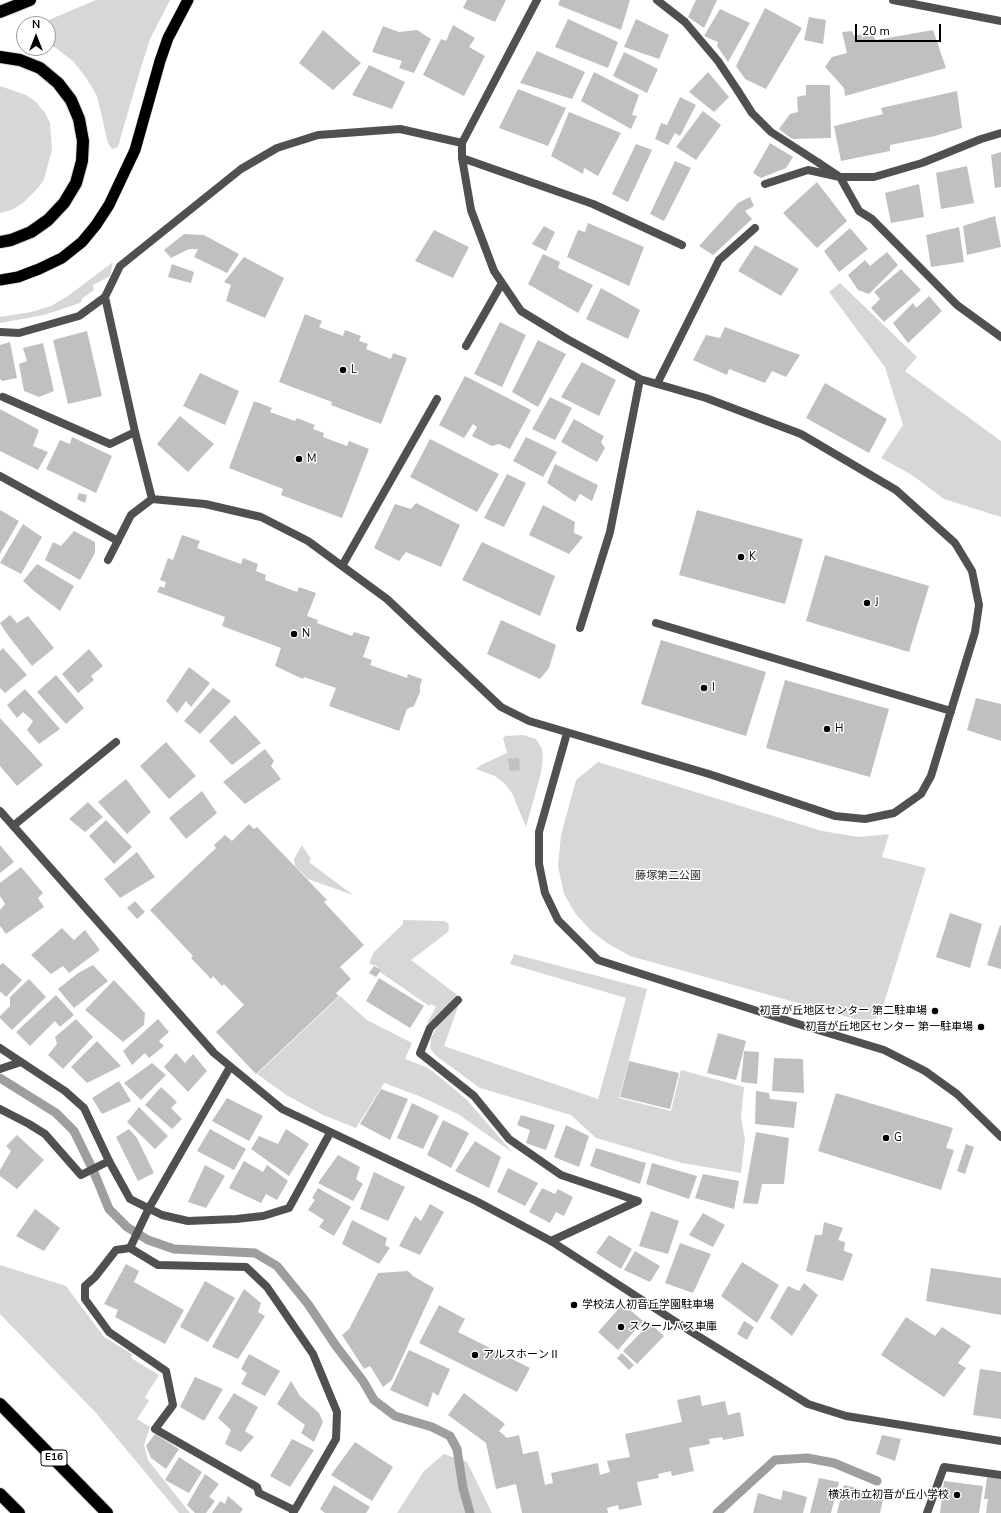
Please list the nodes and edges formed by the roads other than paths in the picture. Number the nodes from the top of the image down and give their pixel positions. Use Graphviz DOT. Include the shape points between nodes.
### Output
graph roads {
  1 [pos="30,0"];
  2 [pos="188,0"];
  3 [pos="537,0"];
  4 [pos="657,0"];
  5 [pos="893,0"];
  6 [pos="0,12"];
  7 [pos="1001,20"];
  8 [pos="0,57"];
  9 [pos="1001,133"];
  10 [pos="462,143"];
  11 [pos="462,158"];
  12 [pos="840,177"];
  13 [pos="765,184"];
  14 [pos="755,228"];
  15 [pos="0,242"];
  16 [pos="682,245"];
  17 [pos="0,280"];
  18 [pos="502,283"];
  19 [pos="105,297"];
  20 [pos="0,332"];
  21 [pos="1001,337"];
  22 [pos="466,346"];
  23 [pos="640,379"];
  24 [pos="657,384"];
  25 [pos="3,397"];
  26 [pos="437,399"];
  27 [pos="135,432"];
  28 [pos="0,476"];
  29 [pos="152,499"];
  30 [pos="118,541"];
  31 [pos="108,560"];
  32 [pos="342,566"];
  33 [pos="656,624"];
  34 [pos="580,628"];
  35 [pos="951,711"];
  36 [pos="567,733"];
  37 [pos="116,742"];
  38 [pos="0,811"];
  39 [pos="13,826"];
  40 [pos="458,1000"];
  41 [pos="0,1048"];
  42 [pos="21,1062"];
  43 [pos="230,1067"];
  44 [pos="0,1069"];
  45 [pos="0,1109"];
  46 [pos="330,1133"];
  47 [pos="1001,1138"];
  48 [pos="105,1163"];
  49 [pos="149,1208"];
  50 [pos="551,1241"];
  51 [pos="130,1248"];
  52 [pos="0,1398"];
  53 [pos="0,1404"];
  54 [pos="11,1414"];
  55 [pos="1001,1441"];
  56 [pos="1001,1475"];
  57 [pos="0,1494"];
  58 [pos="293,1512"];
  59 [pos="19,1513"];
  60 [pos="107,1513"];
  61 [pos="927,1513"];
  1 -- 6 [label="highway"];
  2 -- 17 [label="highway" via="166,44 135,150 109,205 99,220 82,242 62,258 18,277"];
  3 -- 10 [label="street"];
  4 -- 12 [label="street" via="685,22 718,61 752,113 771,132"];
  5 -- 7 [label="street"];
  8 -- 15 [label="highway" via="20,60 40,68 58,83 71,100 79,119 83,141 82,161 76,183 64,203 48,220 31,232"];
  9 -- 12 [label="street" via="922,163 874,177"];
  10 -- 11 [label="street"];
  10 -- 19 [label="street" via="400,129 318,135 277,148 241,169 120,266"];
  11 -- 16 [label="street" via="592,204"];
  11 -- 18 [label="street" via="471,210 494,271"];
  12 -- 13 [label="street" via="808,170"];
  12 -- 21 [label="street" via="859,211 872,219 957,305"];
  14 -- 24 [label="street" via="719,260"];
  18 -- 22 [label="street"];
  18 -- 23 [label="street" via="521,310 567,339"];
  19 -- 20 [label="street" via="79,316 19,333"];
  19 -- 27 [label="street"];
  23 -- 24 [label="street"];
  23 -- 34 [label="street" via="610,532"];
  24 -- 35 [label="street" via="706,398 800,434 896,490 955,543 972,571 979,605 975,632"];
  25 -- 27 [label="street" via="110,444"];
  26 -- 32 [label="street"];
  27 -- 29 [label="street"];
  28 -- 30 [label="street"];
  29 -- 30 [label="street" via="131,515"];
  29 -- 32 [label="street" via="206,504 261,517 308,541"];
  30 -- 31 [label="street"];
  32 -- 36 [label="street" via="387,599 501,707 529,721"];
  33 -- 35 [label="street"];
  35 -- 36 [label="street" via="931,776 921,794 894,813 865,819 835,816 709,774"];
  36 -- 47 [label="street" via="539,832 539,864 545,893 558,920 598,960 884,1050 925,1071 956,1094"];
  37 -- 39 [label="street"];
  38 -- 39 [label="street"];
  39 -- 43 [label="street" via="214,1054"];
  40 -- 50 [label="street" via="430,1028 420,1052 474,1096 509,1140 561,1175 638,1201"];
  41 -- 42 [label="street"];
  42 -- 44 [label="street"];
  42 -- 48 [label="street" via="65,1091 84,1108"];
  43 -- 46 [label="street" via="282,1109"];
  43 -- 49 [label="street"];
  45 -- 48 [label="street" via="45,1134 81,1175"];
  46 -- 49 [label="street" via="289,1208 263,1216 188,1221 162,1215"];
  46 -- 50 [label="street" via="476,1201"];
  48 -- 49 [label="street" via="130,1199"];
  49 -- 51 [label="street"];
  50 -- 55 [label="street" via="808,1404 846,1416"];
  51 -- 58 [label="street" via="158,1265 246,1267 267,1287 313,1354 337,1412 336,1440"];
  51 -- 58 [label="street" via="116,1250 85,1286 85,1299 109,1332 166,1371 173,1405 155,1429 258,1487 259,1494"];
  52 -- 54 [label="highway"];
  53 -- 54 [label="highway, E16"];
  54 -- 60 [label="highway, E16"];
  56 -- 61 [label="street" via="944,1467"];
  57 -- 59 [label="highway"];
}
